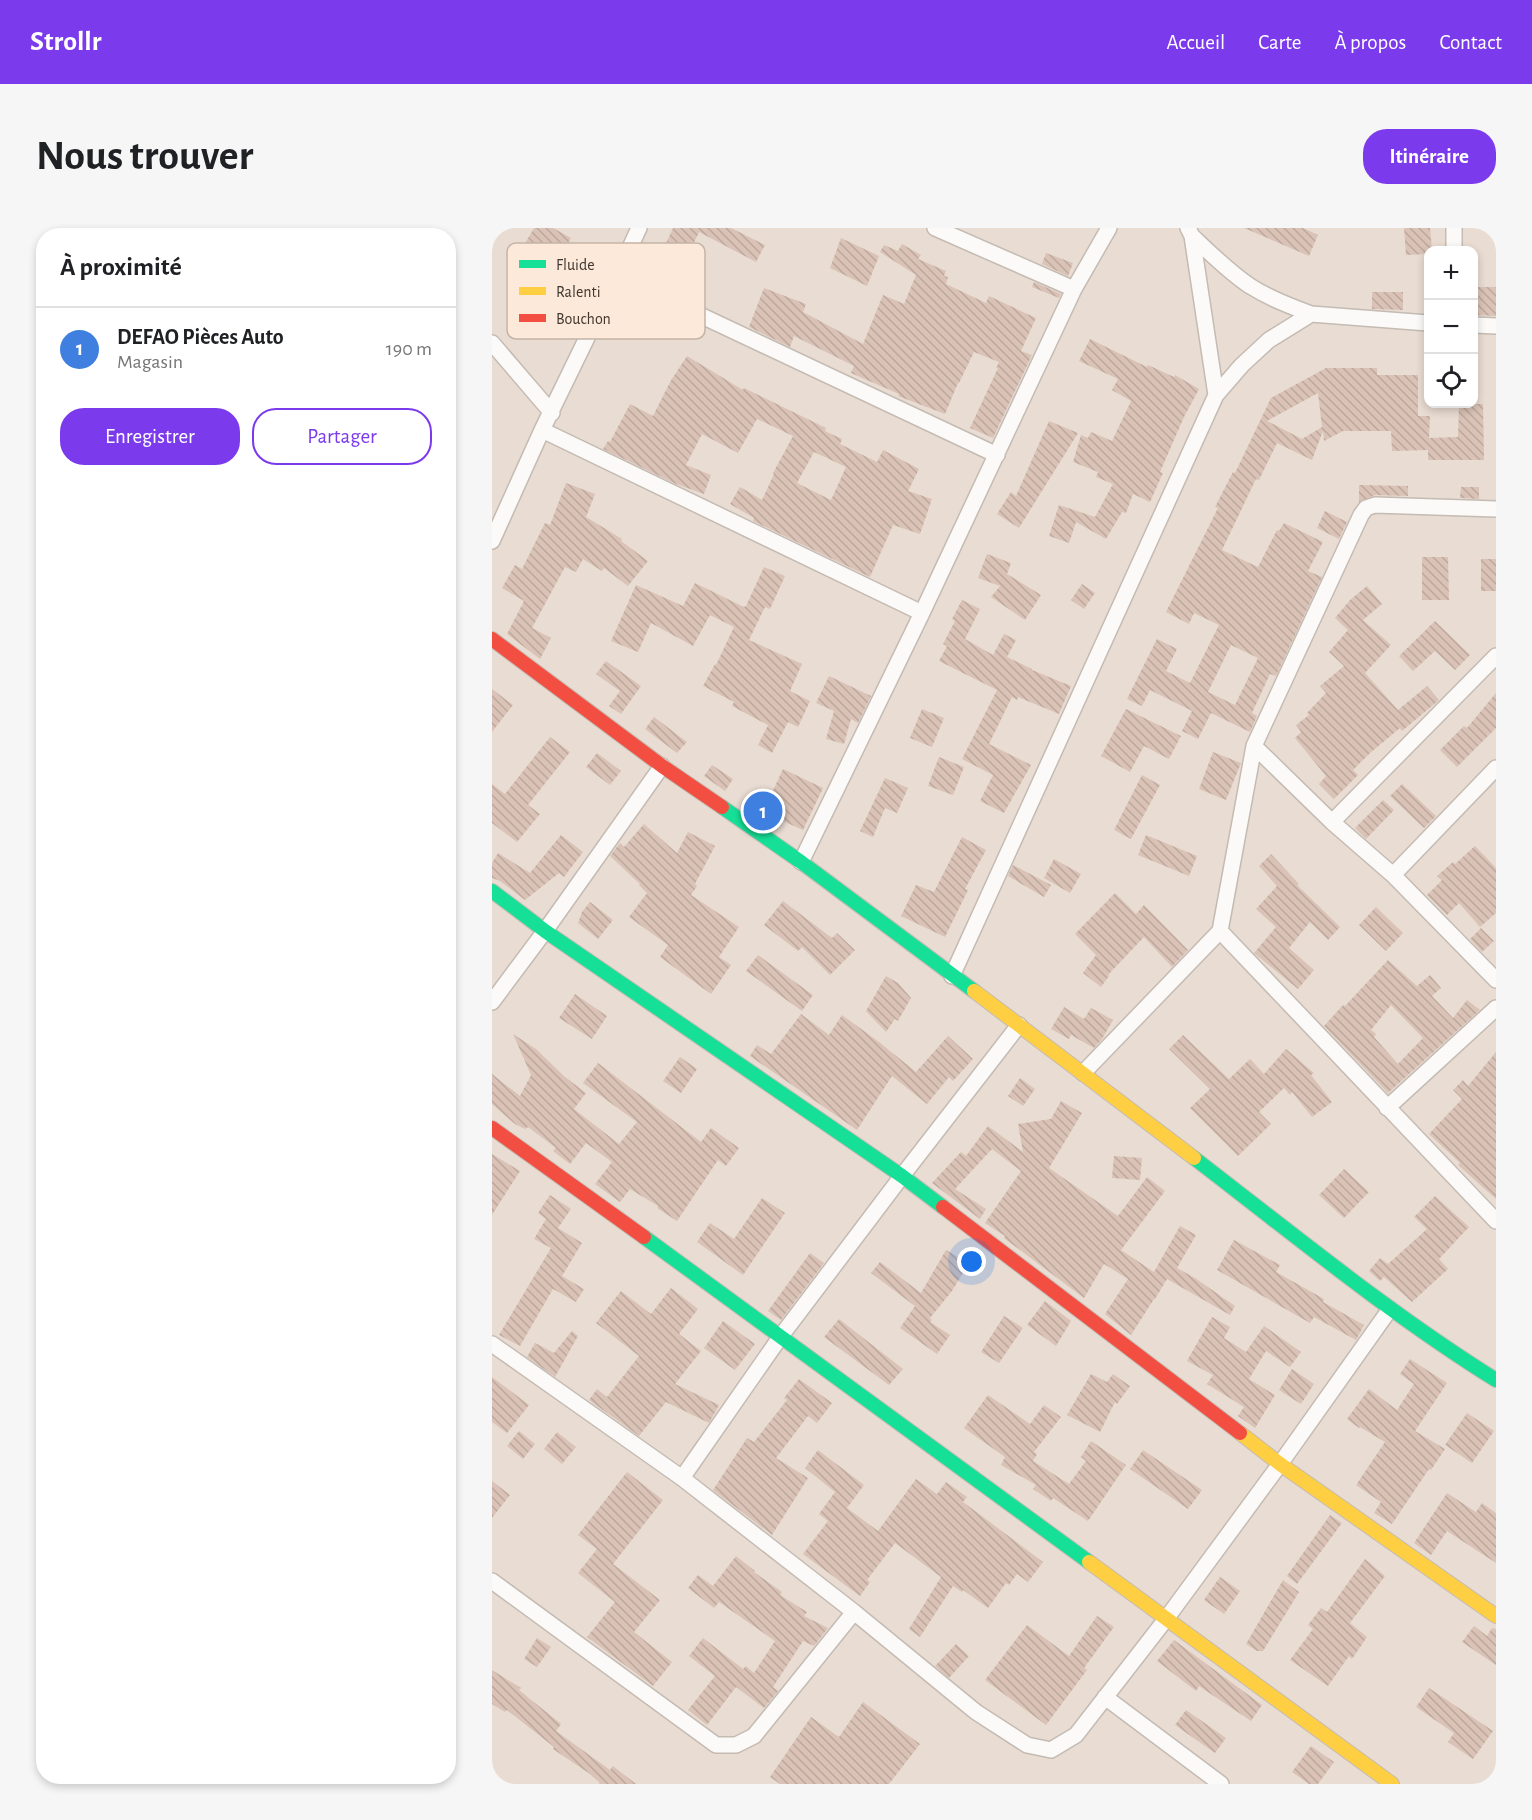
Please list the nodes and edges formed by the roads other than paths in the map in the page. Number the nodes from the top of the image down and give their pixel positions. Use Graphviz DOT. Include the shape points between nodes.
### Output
graph roads {
  1 [pos="639,228"];
  2 [pos="935,228"];
  3 [pos="1108,228"];
  4 [pos="1454,228"];
  5 [pos="1190,232"];
  6 [pos="632,243"];
  7 [pos="1454,246"];
  8 [pos="1074,289"];
  9 [pos="1311,314"];
  10 [pos="705,317"];
  11 [pos="1424,322"];
  12 [pos="1478,325"];
  13 [pos="1496,326"];
  14 [pos="587,339"];
  15 [pos="492,343"];
  16 [pos="1216,395"];
  17 [pos="552,413"];
  18 [pos="542,430"];
  19 [pos="997,455"];
  20 [pos="1496,509"];
  21 [pos="492,541"];
  22 [pos="922,613"];
  23 [pos="492,639"];
  24 [pos="1496,656"];
  25 [pos="1254,746"];
  26 [pos="662,766"];
  27 [pos="1496,768"];
  28 [pos="1332,822"];
  29 [pos="801,862"];
  30 [pos="1393,875"];
  31 [pos="492,891"];
  32 [pos="545,931"];
  33 [pos="1220,931"];
  34 [pos="952,976"];
  35 [pos="1496,980"];
  36 [pos="492,1002"];
  37 [pos="1496,1008"];
  38 [pos="1018,1025"];
  39 [pos="1083,1073"];
  40 [pos="1387,1108"];
  41 [pos="492,1128"];
  42 [pos="902,1176"];
  43 [pos="1496,1221"];
  44 [pos="1390,1309"];
  45 [pos="781,1336"];
  46 [pos="492,1344"];
  47 [pos="1496,1380"];
  48 [pos="1280,1464"];
  49 [pos="682,1478"];
  50 [pos="492,1581"];
  51 [pos="854,1612"];
  52 [pos="1496,1616"];
  53 [pos="1167,1619"];
  54 [pos="1105,1697"];
  55 [pos="1221,1784"];
  56 [pos="1392,1784"];
  1 -- 6 [label="street"];
  2 -- 8 [label="street"];
  3 -- 8 [label="street"];
  4 -- 7 [label="street"];
  5 -- 9 [label="street" via="1249,285"];
  5 -- 16 [label="street"];
  8 -- 19 [label="street"];
  9 -- 11 [label="street"];
  9 -- 16 [label="street" via="1269,340"];
  10 -- 19 [label="street"];
  12 -- 13 [label="street"];
  14 -- 17 [label="street"];
  15 -- 17 [label="street"];
  16 -- 34 [label="street"];
  17 -- 18 [label="street"];
  18 -- 21 [label="street"];
  18 -- 22 [label="street"];
  19 -- 22 [label="street"];
  20 -- 25 [label="street" via="1375,505 1366,508"];
  22 -- 29 [label="street"];
  23 -- 26 [label="street"];
  24 -- 28 [label="street"];
  25 -- 28 [label="street"];
  25 -- 33 [label="street"];
  26 -- 29 [label="street"];
  26 -- 32 [label="street"];
  27 -- 30 [label="street"];
  28 -- 30 [label="street"];
  29 -- 34 [label="street"];
  30 -- 35 [label="street"];
  31 -- 32 [label="street"];
  32 -- 36 [label="street"];
  32 -- 42 [label="street"];
  33 -- 39 [label="street"];
  33 -- 40 [label="street"];
  34 -- 38 [label="street"];
  37 -- 40 [label="street"];
  38 -- 39 [label="street"];
  38 -- 42 [label="street"];
  39 -- 44 [label="street"];
  40 -- 43 [label="street"];
  41 -- 45 [label="street"];
  42 -- 45 [label="street"];
  42 -- 48 [label="street"];
  44 -- 47 [label="street"];
  44 -- 48 [label="street"];
  45 -- 49 [label="street"];
  45 -- 53 [label="street"];
  46 -- 49 [label="street"];
  48 -- 52 [label="street"];
  48 -- 53 [label="street"];
  49 -- 51 [label="street"];
  50 -- 51 [label="street" via="716,1745 736,1745 754,1736"];
  51 -- 54 [label="street" via="976,1712 1027,1745 1051,1750 1076,1735"];
  53 -- 54 [label="street"];
  53 -- 56 [label="street"];
  54 -- 55 [label="street"];
}
